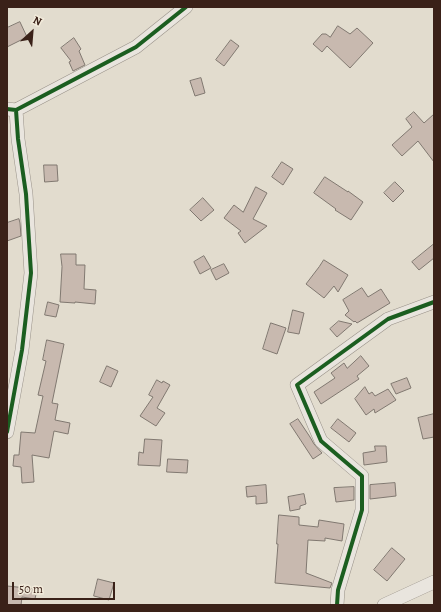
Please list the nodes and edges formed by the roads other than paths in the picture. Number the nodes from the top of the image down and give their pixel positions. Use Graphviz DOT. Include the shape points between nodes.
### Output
graph roads {
  1 [pos="186,7"];
  2 [pos="11,109"];
  3 [pos="18,139"];
  4 [pos="7,150"];
  5 [pos="434,302"];
  6 [pos="7,432"];
  7 [pos="434,582"];
  8 [pos="337,605"];
  9 [pos="384,605"];
  1 -- 2 [label="street" via="136,47"];
  2 -- 3 [label="street"];
  3 -- 4 [label="street"];
  3 -- 6 [label="street" via="26,194 30,273 22,350"];
  5 -- 8 [label="street" via="388,319 297,385 321,441 362,476 362,510 338,590"];
  7 -- 9 [label="street"];
}
